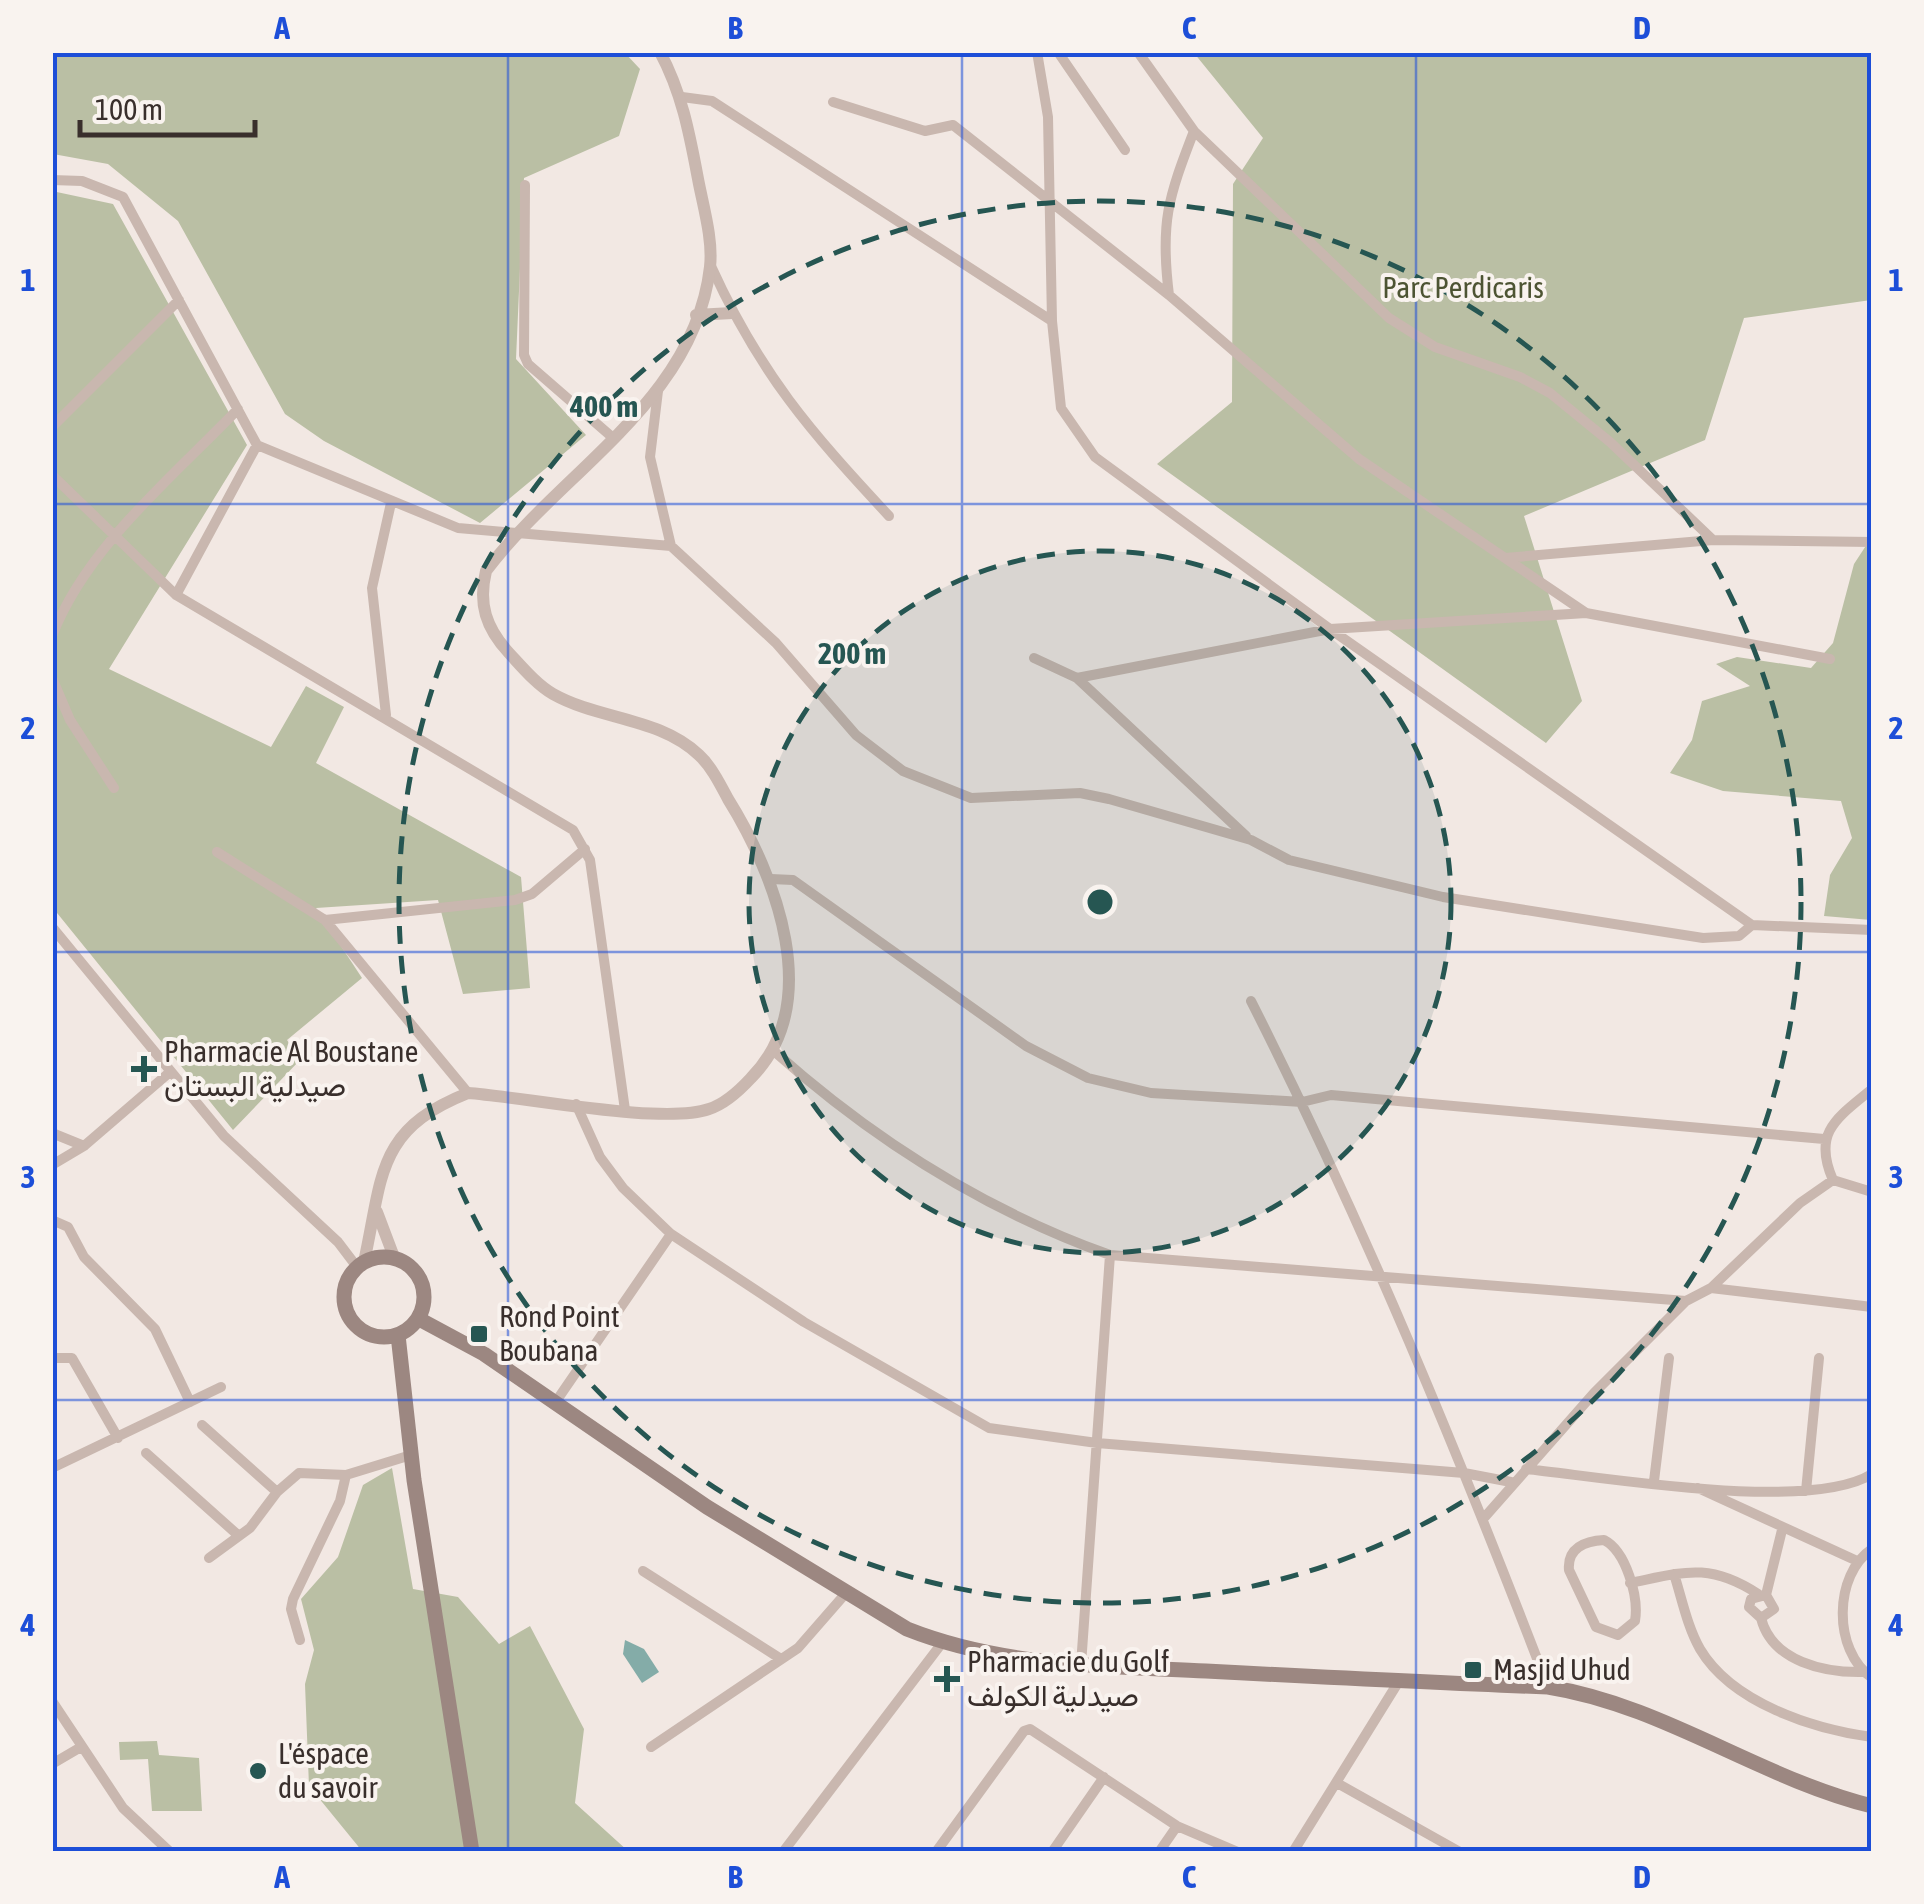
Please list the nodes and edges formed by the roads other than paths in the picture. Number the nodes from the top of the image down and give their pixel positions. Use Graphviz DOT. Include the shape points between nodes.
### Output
graph roads {
  1 [pos="660,52"];
  2 [pos="1037,52"];
  3 [pos="1058,52"];
  4 [pos="1138,52"];
  5 [pos="682,97"];
  6 [pos="833,102"];
  7 [pos="1194,131"];
  8 [pos="1125,150"];
  9 [pos="52,180"];
  10 [pos="525,185"];
  11 [pos="1048,201"];
  12 [pos="711,266"];
  13 [pos="1169,296"];
  14 [pos="179,300"];
  15 [pos="732,313"];
  16 [pos="696,315"];
  17 [pos="1052,321"];
  18 [pos="658,391"];
  19 [pos="238,409"];
  20 [pos="52,427"];
  21 [pos="612,437"];
  22 [pos="257,445"];
  23 [pos="52,475"];
  24 [pos="392,502"];
  25 [pos="889,516"];
  26 [pos="519,536"];
  27 [pos="114,538"];
  28 [pos="1713,540"];
  29 [pos="1872,542"];
  30 [pos="672,546"];
  31 [pos="1504,558"];
  32 [pos="176,595"];
  33 [pos="1586,613"];
  34 [pos="1330,629"];
  35 [pos="52,636"];
  36 [pos="1034,658"];
  37 [pos="1830,658"];
  38 [pos="52,678"];
  39 [pos="1077,678"];
  40 [pos="386,715"];
  41 [pos="114,788"];
  42 [pos="1251,840"];
  43 [pos="585,849"];
  44 [pos="217,852"];
  45 [pos="771,879"];
  46 [pos="325,920"];
  47 [pos="1752,925"];
  48 [pos="52,927"];
  49 [pos="1872,930"];
  50 [pos="1251,1001"];
  51 [pos="775,1052"];
  52 [pos="170,1072"];
  53 [pos="1872,1089"];
  54 [pos="468,1093"];
  55 [pos="1302,1102"];
  56 [pos="576,1104"];
  57 [pos="625,1110"];
  58 [pos="52,1133"];
  59 [pos="1824,1139"];
  60 [pos="84,1146"];
  61 [pos="52,1165"];
  62 [pos="1833,1180"];
  63 [pos="1872,1192"];
  64 [pos="376,1210"];
  65 [pos="52,1220"];
  66 [pos="671,1234"];
  67 [pos="1110,1255"];
  68 [pos="394,1257"];
  69 [pos="361,1264"];
  70 [pos="1380,1275"];
  71 [pos="1711,1288"];
  72 [pos="1686,1300"];
  73 [pos="1872,1307"];
  74 [pos="421,1313"];
  75 [pos="398,1335"];
  76 [pos="379,1337"];
  77 [pos="52,1358"];
  78 [pos="1668,1358"];
  79 [pos="1819,1358"];
  80 [pos="400,1380"];
  81 [pos="221,1387"];
  82 [pos="557,1400"];
  83 [pos="190,1402"];
  84 [pos="202,1425"];
  85 [pos="118,1438"];
  86 [pos="1097,1443"];
  87 [pos="146,1453"];
  88 [pos="411,1455"];
  89 [pos="52,1468"];
  90 [pos="1526,1469"];
  91 [pos="1464,1473"];
  92 [pos="1872,1474"];
  93 [pos="346,1475"];
  94 [pos="1512,1482"];
  95 [pos="1654,1482"];
  96 [pos="1697,1488"];
  97 [pos="1806,1491"];
  98 [pos="277,1492"];
  99 [pos="1484,1519"];
  100 [pos="1782,1530"];
  101 [pos="239,1536"];
  102 [pos="1872,1549"];
  103 [pos="208,1558"];
  104 [pos="1855,1560"];
  105 [pos="642,1571"];
  106 [pos="1674,1574"];
  107 [pos="1630,1583"];
  108 [pos="846,1593"];
  109 [pos="1762,1594"];
  110 [pos="300,1640"];
  111 [pos="942,1643"];
  112 [pos="781,1659"];
  113 [pos="1081,1664"];
  114 [pos="1868,1675"];
  115 [pos="1398,1681"];
  116 [pos="1548,1688"];
  117 [pos="52,1701"];
  118 [pos="1872,1737"];
  119 [pos="82,1747"];
  120 [pos="651,1747"];
  121 [pos="52,1764"];
  122 [pos="1104,1777"];
  123 [pos="1337,1783"];
  124 [pos="1872,1806"];
  125 [pos="1176,1826"];
  126 [pos="170,1852"];
  127 [pos="472,1852"];
  128 [pos="783,1852"];
  129 [pos="936,1852"];
  130 [pos="1052,1852"];
  131 [pos="1159,1852"];
  132 [pos="1238,1852"];
  133 [pos="1293,1852"];
  134 [pos="1460,1852"];
  1 -- 5 [label="street"];
  2 -- 11 [label="street" via="1048,117"];
  3 -- 8 [label="street"];
  4 -- 7 [label="street"];
  5 -- 12 [label="street"];
  5 -- 17 [label="street" via="712,102"];
  6 -- 11 [label="street" via="925,131 954,126"];
  7 -- 13 [label="street" via="1166,210"];
  7 -- 28 [label="street" via="1389,318 1435,347 1550,393"];
  9 -- 14 [label="street" via="82,182 123,197"];
  10 -- 21 [label="street" via="524,355"];
  11 -- 13 [label="street"];
  11 -- 17 [label="street"];
  12 -- 15 [label="street"];
  12 -- 16 [label="street"];
  13 -- 31 [label="street" via="1359,460"];
  14 -- 19 [label="street"];
  14 -- 20 [label="street"];
  15 -- 16 [label="street"];
  15 -- 25 [label="street" via="780,393"];
  16 -- 18 [label="street"];
  17 -- 34 [label="street" via="1061,408 1095,457"];
  18 -- 21 [label="street"];
  18 -- 30 [label="street" via="650,456"];
  19 -- 22 [label="street"];
  19 -- 27 [label="street"];
  21 -- 26 [label="street"];
  22 -- 24 [label="street"];
  22 -- 32 [label="street"];
  23 -- 27 [label="street"];
  24 -- 26 [label="street" via="458,528"];
  24 -- 40 [label="street" via="372,588"];
  26 -- 30 [label="street"];
  26 -- 45 [label="street" via="486,571 481,592 497,640 551,693 657,729 700,755"];
  27 -- 32 [label="street"];
  27 -- 35 [label="street" via="64,606"];
  28 -- 29 [label="street"];
  28 -- 31 [label="street"];
  30 -- 42 [label="street" via="776,643 856,734 902,771 986,799 1080,793"];
  31 -- 33 [label="street"];
  32 -- 40 [label="street"];
  33 -- 34 [label="street"];
  33 -- 37 [label="street"];
  34 -- 39 [label="street"];
  34 -- 47 [label="street"];
  36 -- 39 [label="street"];
  38 -- 41 [label="street"];
  39 -- 42 [label="street"];
  40 -- 43 [label="street" via="564,822"];
  42 -- 47 [label="street" via="1289,860 1443,897 1703,938 1739,936"];
  43 -- 46 [label="street" via="532,894 515,900"];
  43 -- 57 [label="street"];
  44 -- 46 [label="street"];
  45 -- 51 [label="street" via="788,1001"];
  45 -- 55 [label="street" via="793,880 1026,1046 1088,1078 1151,1093"];
  46 -- 54 [label="street"];
  47 -- 49 [label="street"];
  48 -- 52 [label="street"];
  50 -- 55 [label="street"];
  51 -- 57 [label="street" via="731,1097 708,1110"];
  51 -- 67 [label="street" via="832,1103 930,1170 1041,1230"];
  52 -- 60 [label="street"];
  52 -- 69 [label="street" via="224,1136"];
  53 -- 59 [label="street" via="1839,1116"];
  54 -- 56 [label="street"];
  54 -- 64 [label="street" via="409,1128 378,1178"];
  55 -- 59 [label="street" via="1331,1095"];
  55 -- 70 [label="street"];
  56 -- 57 [label="street"];
  56 -- 66 [label="street" via="623,1188"];
  58 -- 60 [label="street"];
  59 -- 62 [label="street"];
  60 -- 61 [label="street"];
  62 -- 63 [label="street"];
  62 -- 71 [label="street" via="1800,1202"];
  64 -- 68 [label="street"];
  64 -- 69 [label="street"];
  65 -- 83 [label="street" via="68,1228 84,1257 154,1328"];
  66 -- 82 [label="street"];
  66 -- 86 [label="street" via="958,1414 1018,1434"];
  67 -- 70 [label="street"];
  67 -- 86 [label="street"];
  68 -- 69 [label="main road"];
  68 -- 74 [label="main road" via="422,1281"];
  69 -- 76 [label="main road" via="344,1290 344,1304 358,1328"];
  70 -- 72 [label="street"];
  70 -- 91 [label="street"];
  71 -- 72 [label="street"];
  71 -- 73 [label="street"];
  72 -- 90 [label="street"];
  74 -- 75 [label="main road"];
  74 -- 82 [label="main road"];
  75 -- 76 [label="main road"];
  75 -- 80 [label="main road"];
  76 -- 80 [label="main road"];
  77 -- 85 [label="street" via="72,1358"];
  78 -- 95 [label="street"];
  79 -- 97 [label="street"];
  80 -- 88 [label="main road"];
  81 -- 83 [label="street"];
  82 -- 108 [label="main road" via="707,1508"];
  83 -- 85 [label="street"];
  84 -- 98 [label="street"];
  85 -- 89 [label="street"];
  86 -- 91 [label="street"];
  86 -- 113 [label="street"];
  87 -- 101 [label="street"];
  88 -- 93 [label="street"];
  88 -- 127 [label="main road"];
  90 -- 94 [label="street"];
  90 -- 95 [label="street"];
  91 -- 94 [label="street"];
  91 -- 99 [label="street"];
  92 -- 97 [label="street"];
  93 -- 98 [label="street" via="299,1473"];
  93 -- 110 [label="street" via="290,1609"];
  94 -- 99 [label="street"];
  95 -- 96 [label="street"];
  96 -- 97 [label="street"];
  96 -- 100 [label="street"];
  98 -- 101 [label="street"];
  99 -- 116 [label="street"];
  100 -- 104 [label="street"];
  100 -- 109 [label="street"];
  101 -- 103 [label="street"];
  102 -- 104 [label="street"];
  104 -- 114 [label="street" via="1843,1625"];
  105 -- 112 [label="street"];
  106 -- 107 [label="street"];
  106 -- 109 [label="street" via="1722,1574"];
  106 -- 118 [label="street" via="1695,1637 1718,1672 1782,1711"];
  107 -- 107 [label="street" via="1617,1549 1604,1540 1582,1544 1570,1556 1569,1570 1602,1632 1618,1635 1635,1620"];
  108 -- 111 [label="main road"];
  108 -- 112 [label="street"];
  109 -- 114 [label="street" via="1750,1608 1774,1644 1808,1665"];
  111 -- 113 [label="main road" via="997,1658"];
  111 -- 128 [label="street"];
  112 -- 120 [label="street"];
  113 -- 115 [label="main road"];
  115 -- 116 [label="main road"];
  115 -- 123 [label="street"];
  116 -- 124 [label="main road" via="1594,1694 1798,1785"];
  117 -- 119 [label="street"];
  119 -- 121 [label="street"];
  119 -- 126 [label="street" via="123,1808"];
  122 -- 125 [label="street"];
  122 -- 129 [label="street" via="1040,1731 1026,1729"];
  122 -- 130 [label="street"];
  123 -- 133 [label="street"];
  123 -- 134 [label="street"];
  125 -- 131 [label="street"];
  125 -- 132 [label="street"];
}
